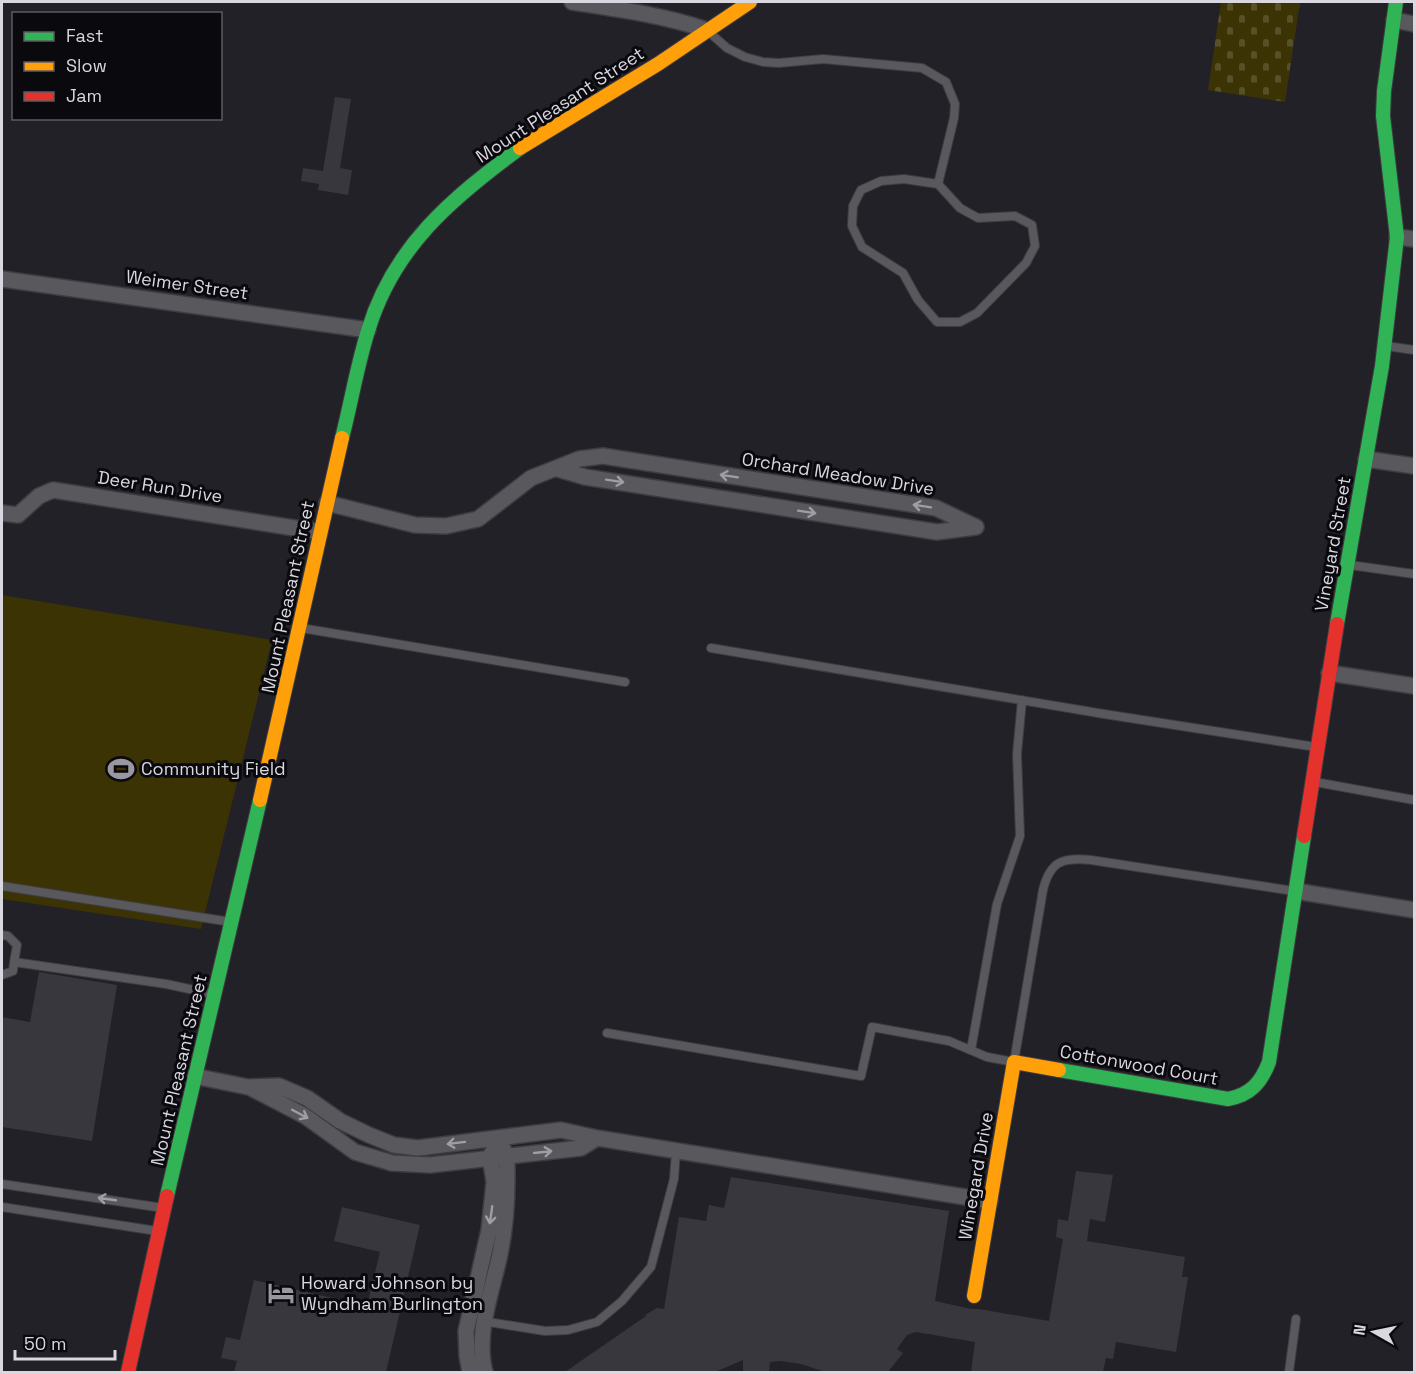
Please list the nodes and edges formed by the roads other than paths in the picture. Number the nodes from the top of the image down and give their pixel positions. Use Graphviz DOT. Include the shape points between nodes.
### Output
graph roads {
  1 [pos="572,2"];
  2 [pos="750,2"];
  3 [pos="1396,2"];
  4 [pos="1394,20"];
  5 [pos="1414,24"];
  6 [pos="707,30"];
  7 [pos="938,184"];
  8 [pos="1397,237"];
  9 [pos="1414,239"];
  10 [pos="2,279"];
  11 [pos="368,330"];
  12 [pos="1385,345"];
  13 [pos="1414,350"];
  14 [pos="1366,459"];
  15 [pos="1414,466"];
  16 [pos="558,469"];
  17 [pos="327,503"];
  18 [pos="2,513"];
  19 [pos="320,532"];
  20 [pos="1348,565"];
  21 [pos="1414,574"];
  22 [pos="299,628"];
  23 [pos="711,648"];
  24 [pos="1329,673"];
  25 [pos="625,682"];
  26 [pos="1414,686"];
  27 [pos="1022,700"];
  28 [pos="1318,747"];
  29 [pos="1312,782"];
  30 [pos="1414,800"];
  31 [pos="2,886"];
  32 [pos="1295,891"];
  33 [pos="1414,910"];
  34 [pos="232,922"];
  35 [pos="2,935"];
  36 [pos="14,962"];
  37 [pos="2,975"];
  38 [pos="215,994"];
  39 [pos="607,1033"];
  40 [pos="971,1050"];
  41 [pos="1014,1062"];
  42 [pos="194,1076"];
  43 [pos="248,1087"];
  44 [pos="1255,1089"];
  45 [pos="498,1138"];
  46 [pos="597,1138"];
  47 [pos="676,1151"];
  48 [pos="507,1156"];
  49 [pos="490,1157"];
  50 [pos="2,1184"];
  51 [pos="990,1201"];
  52 [pos="2,1207"];
  53 [pos="165,1208"];
  54 [pos="160,1231"];
  55 [pos="974,1296"];
  56 [pos="469,1318"];
  57 [pos="1296,1319"];
  58 [pos="485,1321"];
  59 [pos="128,1372"];
  60 [pos="470,1372"];
  61 [pos="485,1372"];
  62 [pos="1288,1372"];
  1 -- 6 [label="street" via="648,13"];
  2 -- 6 [label="street, Mount Pleasant Street"];
  3 -- 4 [label="street, Vineyard Street"];
  4 -- 5 [label="street"];
  4 -- 8 [label="street, Vineyard Street" via="1383,116"];
  6 -- 7 [label="lane" via="727,48 763,62 823,59 922,68 946,82 955,104 954,118"];
  6 -- 11 [label="street, Mount Pleasant Street" via="523,146 449,204 422,231 398,266"];
  7 -- 7 [label="lane" via="904,179 880,181 861,190 853,206 852,226 862,247 903,273 918,300 937,322 960,322 977,313 1026,263 1035,246 1032,225 1015,216 978,218 960,208"];
  8 -- 9 [label="street"];
  8 -- 12 [label="street, Vineyard Street"];
  10 -- 11 [label="street, Weimer Street"];
  11 -- 17 [label="street, Mount Pleasant Street"];
  12 -- 13 [label="lane"];
  12 -- 14 [label="street, Vineyard Street"];
  14 -- 15 [label="street"];
  14 -- 20 [label="street, Vineyard Street"];
  16 -- 16 [label="street, Orchard Meadow Drive, one-way" via="585,477 937,532 976,527 936,508 603,456 579,459"];
  16 -- 17 [label="street, Orchard Meadow Drive" via="531,478 478,519 446,526 415,525"];
  17 -- 19 [label="street, Mount Pleasant Street"];
  18 -- 19 [label="street, Deer Run Drive" via="18,515 52,490"];
  19 -- 22 [label="street, Mount Pleasant Street"];
  20 -- 21 [label="lane"];
  20 -- 24 [label="street, Vineyard Street"];
  22 -- 25 [label="lane"];
  22 -- 34 [label="street, Mount Pleasant Street"];
  23 -- 27 [label="lane"];
  24 -- 26 [label="street"];
  24 -- 28 [label="street, Vineyard Street"];
  27 -- 28 [label="lane"];
  27 -- 40 [label="lane" via="1017,754 1020,836 997,904"];
  28 -- 29 [label="street, Vineyard Street"];
  29 -- 30 [label="lane"];
  29 -- 32 [label="street, Vineyard Street"];
  31 -- 34 [label="lane"];
  32 -- 33 [label="street"];
  32 -- 41 [label="lane" via="1091,860 1061,861 1050,871 1043,890"];
  32 -- 44 [label="street, Vineyard Street" via="1269,1062"];
  34 -- 38 [label="street, Mount Pleasant Street"];
  35 -- 36 [label="lane" via="17,945"];
  36 -- 37 [label="lane" via="13,971"];
  36 -- 38 [label="lane"];
  38 -- 42 [label="street, Mount Pleasant Street"];
  39 -- 40 [label="lane" via="861,1076 872,1027 949,1041"];
  40 -- 41 [label="lane"];
  41 -- 44 [label="street, Cottonwood Court" via="1216,1098 1238,1098"];
  41 -- 51 [label="street, Winegard Drive"];
  42 -- 43 [label="street"];
  42 -- 53 [label="street, Mount Pleasant Street"];
  45 -- 43 [label="street, one-way" via="418,1148 394,1145 340,1121 307,1098 279,1086"];
  43 -- 49 [label="street, one-way" via="305,1116 355,1152 392,1163 430,1165"];
  45 -- 46 [label="street" via="561,1130"];
  45 -- 48 [label="street"];
  45 -- 49 [label="street"];
  46 -- 47 [label="street"];
  48 -- 46 [label="street, one-way" via="581,1148"];
  47 -- 51 [label="street"];
  47 -- 58 [label="lane" via="674,1179 651,1267 622,1301 597,1322 568,1330 545,1331"];
  48 -- 49 [label="street"];
  48 -- 58 [label="street" via="500,1250"];
  49 -- 56 [label="street, one-way" via="493,1202"];
  53 -- 50 [label="lane, one-way"];
  51 -- 55 [label="street, Winegard Drive"];
  52 -- 54 [label="lane"];
  53 -- 54 [label="street, Mount Pleasant Street"];
  54 -- 59 [label="street, Mount Pleasant Street"];
  56 -- 58 [label="lane"];
  56 -- 60 [label="street" via="466,1331"];
  57 -- 62 [label="lane"];
  58 -- 61 [label="street"];
}
